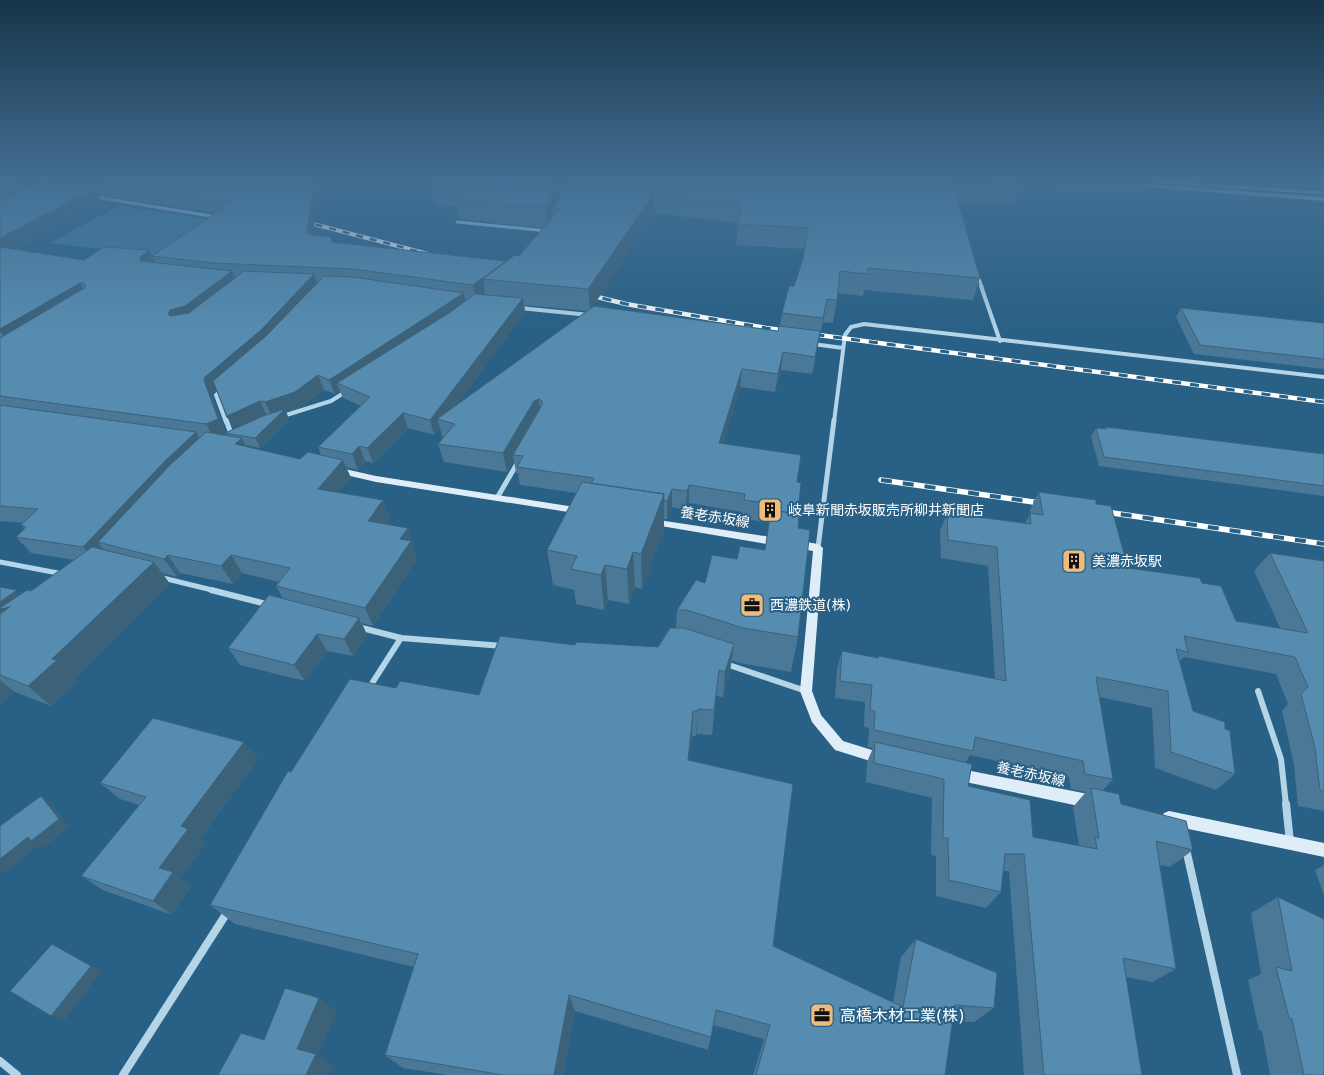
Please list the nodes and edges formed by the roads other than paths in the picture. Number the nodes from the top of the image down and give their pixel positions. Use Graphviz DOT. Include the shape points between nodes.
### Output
graph roads {
  1 [pos="533,230"];
  2 [pos="544,239"];
  3 [pos="978,275"];
  4 [pos="515,308"];
  5 [pos="583,321"];
  6 [pos="1000,341"];
  7 [pos="807,343"];
  8 [pos="843,348"];
  9 [pos="1324,377"];
  10 [pos="229,383"];
  11 [pos="348,390"];
  12 [pos="279,417"];
  13 [pos="241,432"];
  14 [pos="232,436"];
  15 [pos="224,441"];
  16 [pos="522,455"];
  17 [pos="330,468"];
  18 [pos="497,498"];
  19 [pos="594,513"];
  20 [pos="643,521"];
  21 [pos="818,548"];
  22 [pos="0,562"];
  23 [pos="67,575"];
  24 [pos="152,575"];
  25 [pos="276,606"];
  26 [pos="353,626"];
  27 [pos="401,638"];
  28 [pos="508,646"];
  29 [pos="721,662"];
  30 [pos="806,691"];
  31 [pos="1258,691"];
  32 [pos="363,697"];
  33 [pos="898,762"];
  34 [pos="947,772"];
  35 [pos="1102,804"];
  36 [pos="1160,816"];
  37 [pos="1184,839"];
  38 [pos="1290,843"];
  39 [pos="1324,850"];
  40 [pos="230,907"];
  41 [pos="0,1061"];
  42 [pos="16,1075"];
  43 [pos="123,1075"];
  44 [pos="1237,1075"];
  1 -- 2 [label="street" via="550,232"];
  3 -- 6 [label="street"];
  4 -- 5 [label="street" via="591,315"];
  6 -- 8 [label="street" via="864,324 852,325 846,330"];
  6 -- 9 [label="street"];
  7 -- 8 [label="street"];
  8 -- 21 [label="street"];
  10 -- 14 [label="street" via="216,395"];
  11 -- 12 [label="street" via="331,400"];
  13 -- 14 [label="street"];
  14 -- 15 [label="street"];
  16 -- 18 [label="street"];
  17 -- 18 [label="main road" via="376,480"];
  18 -- 19 [label="main road"];
  20 -- 21 [label="main road, 養老赤坂線"];
  21 -- 30 [label="main road"];
  22 -- 23 [label="street"];
  24 -- 25 [label="street"];
  26 -- 27 [label="street"];
  27 -- 28 [label="street"];
  27 -- 32 [label="street"];
  29 -- 30 [label="street"];
  30 -- 33 [label="main road" via="816,718 839,746"];
  31 -- 38 [label="street" via="1280,760"];
  34 -- 35 [label="main road, 養老赤坂線"];
  36 -- 38 [label="main road" via="1181,824"];
  37 -- 44 [label="street"];
  38 -- 39 [label="main road"];
  40 -- 43 [label="street"];
  41 -- 42 [label="street"];
}
